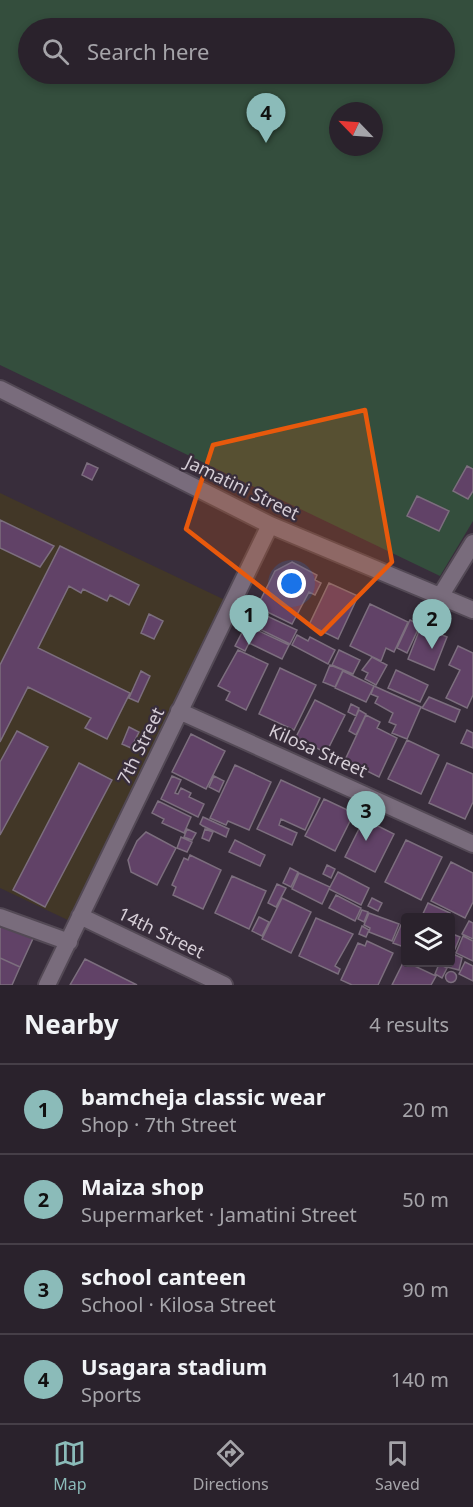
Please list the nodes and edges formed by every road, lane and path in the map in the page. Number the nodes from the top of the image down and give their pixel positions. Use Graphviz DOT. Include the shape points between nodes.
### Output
graph roads {
  1 [pos="0,389"];
  2 [pos="270,525"];
  3 [pos="473,543"];
  4 [pos="441,595"];
  5 [pos="473,610"];
  6 [pos="179,711"];
  7 [pos="473,844"];
  8 [pos="80,915"];
  9 [pos="0,917"];
  10 [pos="69,942"];
  11 [pos="47,985"];
  12 [pos="224,985"];
  1 -- 2 [label="street, Jamatini Street"];
  2 -- 4 [label="street, Jamatini Street"];
  2 -- 6 [label="street, 7th Street"];
  3 -- 4 [label="street"];
  4 -- 5 [label="street, Jamatini Street"];
  6 -- 7 [label="street, Kilosa Street"];
  6 -- 8 [label="street, 7th Street"];
  8 -- 10 [label="street, 7th Street"];
  8 -- 12 [label="street, 14th Street"];
  9 -- 10 [label="street"];
  10 -- 11 [label="street, 7th Street"];
}
